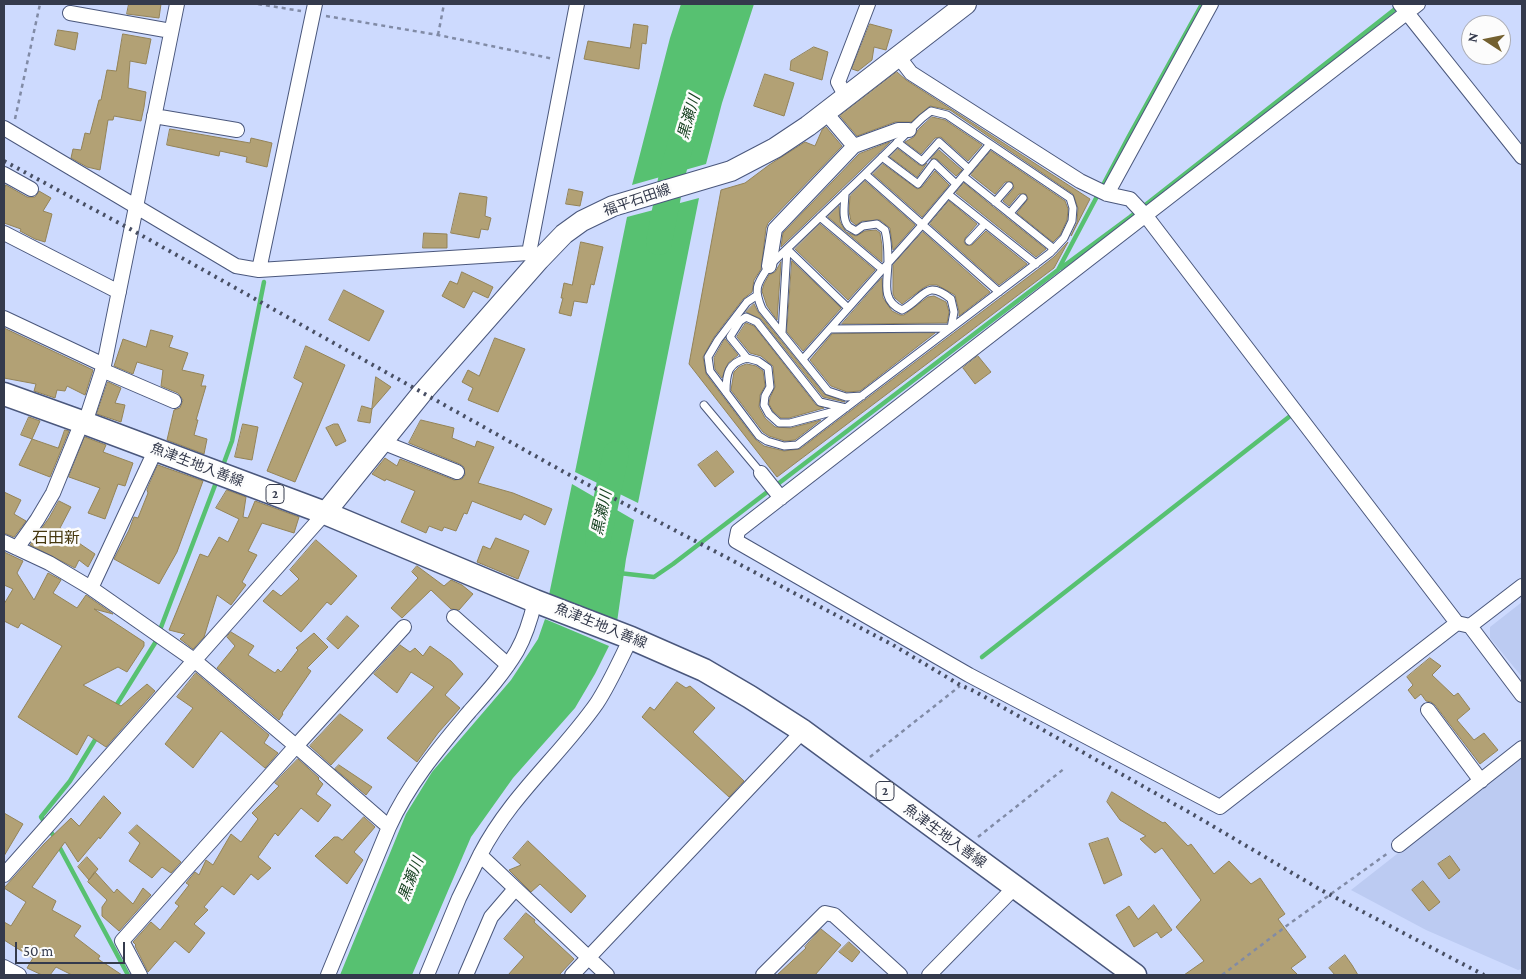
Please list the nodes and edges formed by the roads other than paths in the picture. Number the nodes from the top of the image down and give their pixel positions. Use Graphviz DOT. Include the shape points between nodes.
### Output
graph roads {
  1 [pos="177,4"];
  2 [pos="577,4"];
  3 [pos="868,4"];
  4 [pos="966,4"];
  5 [pos="1211,4"];
  6 [pos="1418,4"];
  7 [pos="1404,8"];
  8 [pos="314,9"];
  9 [pos="70,13"];
  10 [pos="171,31"];
  11 [pos="898,56"];
  12 [pos="846,97"];
  13 [pos="826,113"];
  14 [pos="154,116"];
  15 [pos="8,130"];
  16 [pos="237,130"];
  17 [pos="909,130"];
  18 [pos="898,142"];
  19 [pos="990,144"];
  20 [pos="854,146"];
  21 [pos="882,157"];
  22 [pos="1522,157"];
  23 [pos="969,168"];
  24 [pos="4,174"];
  25 [pos="865,174"];
  26 [pos="963,176"];
  27 [pos="956,184"];
  28 [pos="1009,186"];
  29 [pos="32,189"];
  30 [pos="845,193"];
  31 [pos="948,194"];
  32 [pos="1107,194"];
  33 [pos="1023,198"];
  34 [pos="995,202"];
  35 [pos="136,207"];
  36 [pos="1010,213"];
  37 [pos="1146,216"];
  38 [pos="820,217"];
  39 [pos="985,224"];
  40 [pos="922,225"];
  41 [pos="4,233"];
  42 [pos="969,242"];
  43 [pos="787,249"];
  44 [pos="1054,249"];
  45 [pos="534,256"];
  46 [pos="888,263"];
  47 [pos="1036,264"];
  48 [pos="769,266"];
  49 [pos="882,269"];
  50 [pos="259,270"];
  51 [pos="119,292"];
  52 [pos="999,292"];
  53 [pos="756,296"];
  54 [pos="848,308"];
  55 [pos="4,318"];
  56 [pos="951,328"];
  57 [pos="830,329"];
  58 [pos="782,332"];
  59 [pos="747,358"];
  60 [pos="803,359"];
  61 [pos="103,367"];
  62 [pos="726,392"];
  63 [pos="4,394"];
  64 [pos="862,396"];
  65 [pos="174,401"];
  66 [pos="704,405"];
  67 [pos="846,408"];
  68 [pos="84,422"];
  69 [pos="382,442"];
  70 [pos="156,450"];
  71 [pos="457,472"];
  72 [pos="761,472"];
  73 [pos="781,498"];
  74 [pos="324,513"];
  75 [pos="10,545"];
  76 [pos="1522,586"];
  77 [pos="91,588"];
  78 [pos="539,602"];
  79 [pos="454,617"];
  80 [pos="1464,625"];
  81 [pos="404,627"];
  82 [pos="625,636"];
  83 [pos="194,660"];
  84 [pos="508,665"];
  85 [pos="1522,695"];
  86 [pos="1428,710"];
  87 [pos="803,731"];
  88 [pos="296,746"];
  89 [pos="1522,748"];
  90 [pos="1481,781"];
  91 [pos="389,827"];
  92 [pos="1399,845"];
  93 [pos="480,855"];
  94 [pos="4,875"];
  95 [pos="1015,887"];
  96 [pos="515,889"];
  97 [pos="588,957"];
  98 [pos="4,967"];
  99 [pos="19,975"];
  100 [pos="140,975"];
  101 [pos="328,975"];
  102 [pos="427,975"];
  103 [pos="466,975"];
  104 [pos="572,975"];
  105 [pos="607,975"];
  106 [pos="763,975"];
  107 [pos="900,975"];
  108 [pos="930,975"];
  109 [pos="1135,975"];
  1 -- 10 [label="street"];
  2 -- 45 [label="street"];
  3 -- 12 [label="street" via="838,82"];
  4 -- 11 [label="main road, 福平石田線"];
  5 -- 32 [label="street"];
  6 -- 7 [label="street"];
  7 -- 22 [label="street"];
  7 -- 37 [label="street"];
  8 -- 50 [label="street"];
  9 -- 10 [label="street"];
  10 -- 14 [label="street"];
  11 -- 12 [label="main road, 福平石田線"];
  11 -- 32 [label="street" via="911,73 1080,181"];
  12 -- 13 [label="main road, 福平石田線"];
  13 -- 20 [label="street"];
  13 -- 45 [label="main road, 福平石田線" via="776,148 731,171 613,206 582,221"];
  14 -- 16 [label="street"];
  14 -- 35 [label="street"];
  15 -- 35 [label="street"];
  17 -- 18 [label="lane"];
  17 -- 19 [label="lane" via="931,111 947,115"];
  17 -- 20 [label="street" via="898,130"];
  18 -- 21 [label="lane"];
  18 -- 23 [label="lane" via="922,161 938,142"];
  19 -- 23 [label="lane"];
  19 -- 44 [label="lane" via="1070,198 1072,221"];
  20 -- 48 [label="street" via="775,229"];
  21 -- 25 [label="lane"];
  21 -- 27 [label="lane" via="918,184 934,163"];
  23 -- 26 [label="lane"];
  24 -- 29 [label="street"];
  25 -- 30 [label="lane"];
  25 -- 40 [label="lane"];
  26 -- 27 [label="lane"];
  26 -- 34 [label="lane"];
  27 -- 31 [label="lane"];
  28 -- 34 [label="lane"];
  30 -- 38 [label="lane"];
  30 -- 46 [label="lane" via="845,220 849,227 856,231 863,226 877,224 885,230"];
  31 -- 39 [label="lane"];
  31 -- 40 [label="lane"];
  32 -- 37 [label="street" via="1130,198"];
  33 -- 36 [label="lane"];
  34 -- 36 [label="lane"];
  35 -- 50 [label="street" via="236,266"];
  35 -- 51 [label="street"];
  36 -- 44 [label="lane"];
  37 -- 73 [label="street"];
  37 -- 80 [label="street"];
  38 -- 43 [label="lane"];
  38 -- 49 [label="lane"];
  39 -- 42 [label="lane"];
  39 -- 47 [label="lane"];
  40 -- 46 [label="lane"];
  40 -- 52 [label="lane"];
  41 -- 51 [label="street"];
  43 -- 48 [label="lane"];
  43 -- 54 [label="lane"];
  43 -- 58 [label="lane"];
  44 -- 47 [label="lane"];
  45 -- 50 [label="street"];
  45 -- 69 [label="main road, 福平石田線"];
  46 -- 49 [label="lane"];
  46 -- 56 [label="lane" via="886,289 894,307 902,310 933,289 942,292 952,299"];
  47 -- 52 [label="lane"];
  48 -- 53 [label="lane" via="757,283"];
  49 -- 54 [label="lane"];
  51 -- 61 [label="street"];
  52 -- 56 [label="lane"];
  53 -- 58 [label="lane" via="762,309"];
  53 -- 62 [label="lane" via="747,302 708,357 710,371"];
  54 -- 57 [label="lane"];
  55 -- 61 [label="street"];
  56 -- 57 [label="lane"];
  56 -- 64 [label="lane"];
  57 -- 60 [label="lane"];
  58 -- 60 [label="lane"];
  59 -- 62 [label="lane" via="737,361 728,370"];
  59 -- 67 [label="lane" via="768,368 770,387 764,405 779,423"];
  59 -- 67 [label="lane" via="730,337 746,317 757,322 820,402"];
  60 -- 64 [label="lane" via="828,391 846,397"];
  61 -- 65 [label="street"];
  61 -- 68 [label="street"];
  62 -- 67 [label="lane" via="759,436 784,446 797,445"];
  63 -- 68 [label="main road, 魚津生地入善線 / 2"];
  64 -- 67 [label="lane"];
  66 -- 72 [label="lane"];
  68 -- 70 [label="main road, 魚津生地入善線 / 2"];
  68 -- 75 [label="street" via="53,493 37,520"];
  69 -- 71 [label="street"];
  69 -- 74 [label="main road, 福平石田線"];
  70 -- 74 [label="main road, 魚津生地入善線 / 2"];
  70 -- 77 [label="street"];
  72 -- 73 [label="street"];
  73 -- 80 [label="street" via="738,530 736,541 969,675 1220,807"];
  74 -- 78 [label="main road, 魚津生地入善線 / 2"];
  74 -- 83 [label="street"];
  75 -- 77 [label="street"];
  76 -- 80 [label="street"];
  77 -- 83 [label="street"];
  78 -- 82 [label="main road, 魚津生地入善線 / 2"];
  78 -- 84 [label="street"];
  79 -- 84 [label="street"];
  80 -- 85 [label="street"];
  81 -- 88 [label="street"];
  82 -- 87 [label="main road, 魚津生地入善線 / 2" via="704,670"];
  82 -- 93 [label="street" via="597,702 524,789"];
  83 -- 88 [label="street"];
  83 -- 94 [label="street"];
  84 -- 91 [label="street" via="427,762"];
  86 -- 90 [label="street"];
  87 -- 95 [label="main road, 魚津生地入善線 / 2"];
  87 -- 97 [label="street"];
  88 -- 91 [label="street"];
  88 -- 100 [label="street" via="122,941"];
  89 -- 90 [label="street"];
  90 -- 92 [label="street"];
  91 -- 101 [label="street"];
  93 -- 96 [label="street"];
  93 -- 102 [label="street"];
  95 -- 108 [label="street"];
  95 -- 109 [label="main road, 魚津生地入善線 / 2"];
  96 -- 97 [label="street"];
  96 -- 103 [label="street" via="491,917"];
  97 -- 104 [label="street"];
  97 -- 105 [label="street"];
  98 -- 99 [label="street"];
  106 -- 107 [label="street" via="825,913 834,915"];
}
